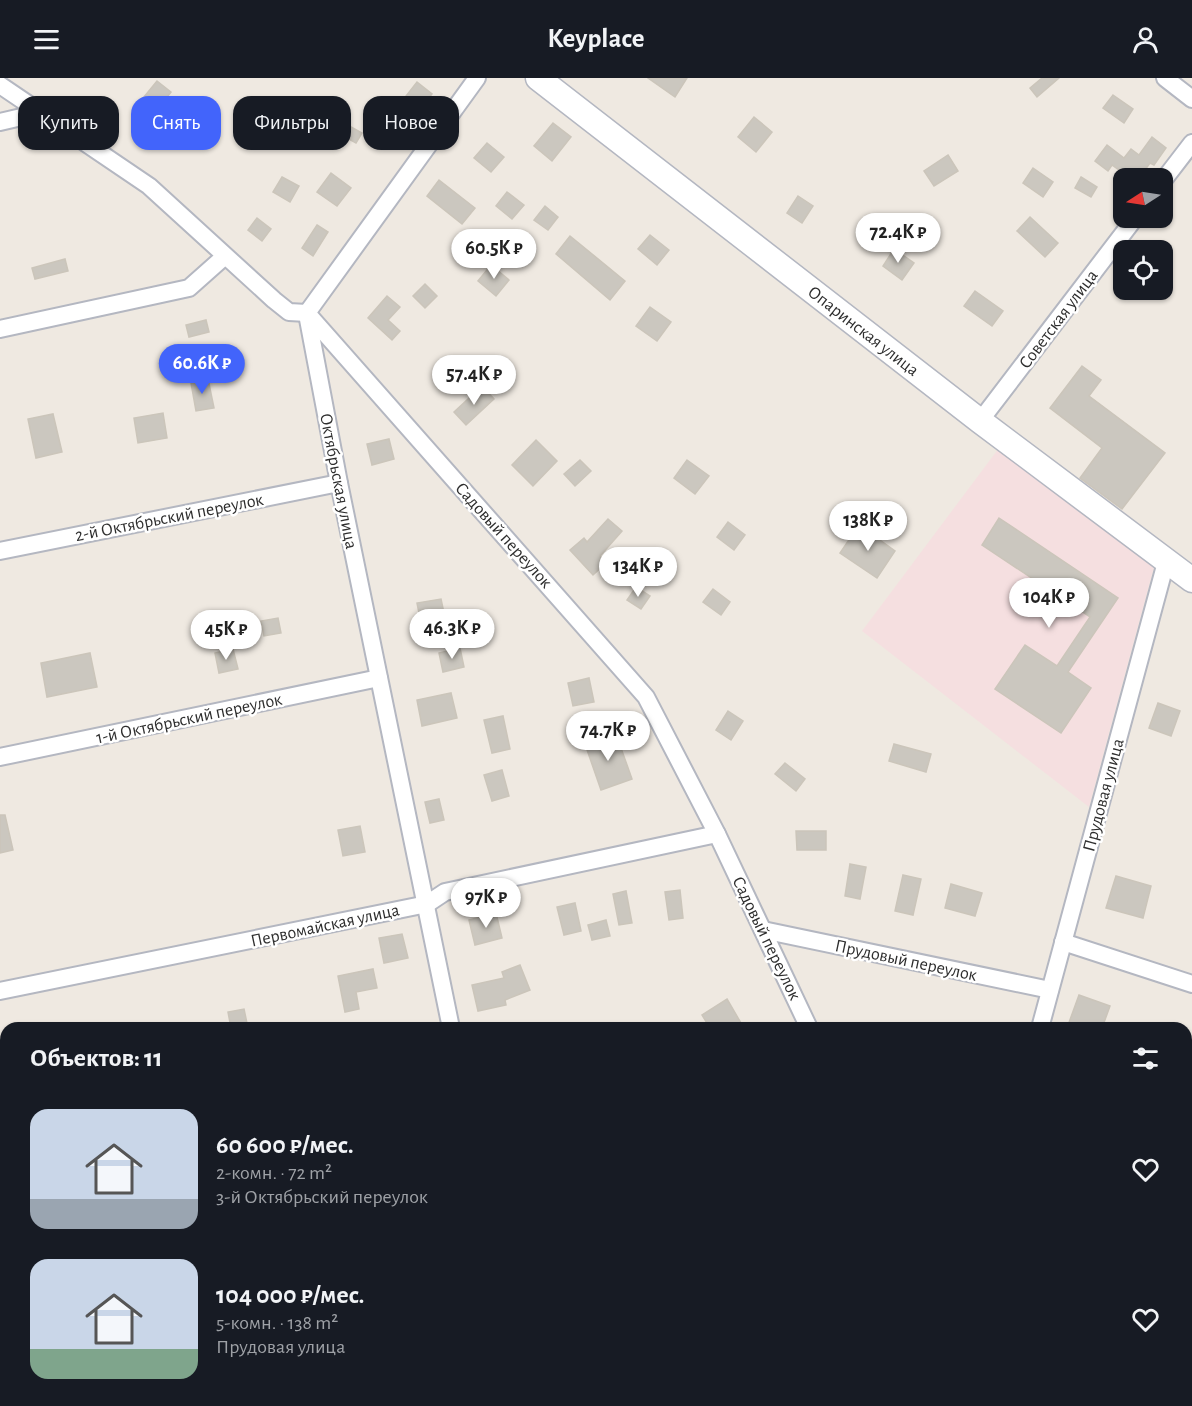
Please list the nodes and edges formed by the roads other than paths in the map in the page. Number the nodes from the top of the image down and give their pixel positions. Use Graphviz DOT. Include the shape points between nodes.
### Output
graph roads {
  1 [pos="477,78"];
  2 [pos="538,78"];
  3 [pos="1165,78"];
  4 [pos="0,85"];
  5 [pos="18,96"];
  6 [pos="1192,99"];
  7 [pos="18,118"];
  8 [pos="0,122"];
  9 [pos="1192,143"];
  10 [pos="97,150"];
  11 [pos="1173,168"];
  12 [pos="1127,228"];
  13 [pos="225,256"];
  14 [pos="307,313"];
  15 [pos="0,329"];
  16 [pos="980,421"];
  17 [pos="339,483"];
  18 [pos="0,551"];
  19 [pos="1166,562"];
  20 [pos="1192,580"];
  21 [pos="379,678"];
  22 [pos="0,757"];
  23 [pos="717,834"];
  24 [pos="427,904"];
  25 [pos="763,930"];
  26 [pos="1063,942"];
  27 [pos="1192,984"];
  28 [pos="1050,990"];
  29 [pos="0,991"];
  30 [pos="450,1022"];
  31 [pos="807,1022"];
  32 [pos="1042,1022"];
  1 -- 14 [label="street"];
  2 -- 16 [label="main road, Опаринская улица"];
  3 -- 6 [label="street"];
  4 -- 5 [label="street"];
  7 -- 8 [label="street"];
  9 -- 11 [label="street"];
  10 -- 13 [label="street" via="149,186"];
  12 -- 16 [label="street, Советская улица"];
  13 -- 14 [label="street" via="289,312"];
  13 -- 15 [label="street" via="189,288"];
  14 -- 17 [label="street, Октябрьская улица"];
  14 -- 23 [label="street, Садовый переулок" via="646,697"];
  16 -- 19 [label="main road, Опаринская улица"];
  17 -- 18 [label="street, 2-й Октябрьский переулок"];
  17 -- 21 [label="street, Октябрьская улица"];
  19 -- 20 [label="main road, Опаринская улица"];
  19 -- 26 [label="street, Прудовая улица"];
  21 -- 22 [label="street, 1-й Октябрьский переулок"];
  21 -- 24 [label="street, Октябрьская улица"];
  23 -- 24 [label="street, Первомайская улица" via="445,892"];
  23 -- 25 [label="street, Садовый переулок"];
  24 -- 29 [label="street, Первомайская улица"];
  24 -- 30 [label="street, Октябрьская улица"];
  25 -- 28 [label="street, Прудовый переулок"];
  25 -- 31 [label="street, Садовый переулок"];
  26 -- 27 [label="street"];
  26 -- 28 [label="street, Прудовая улица"];
  28 -- 32 [label="street, Прудовая улица"];
}
